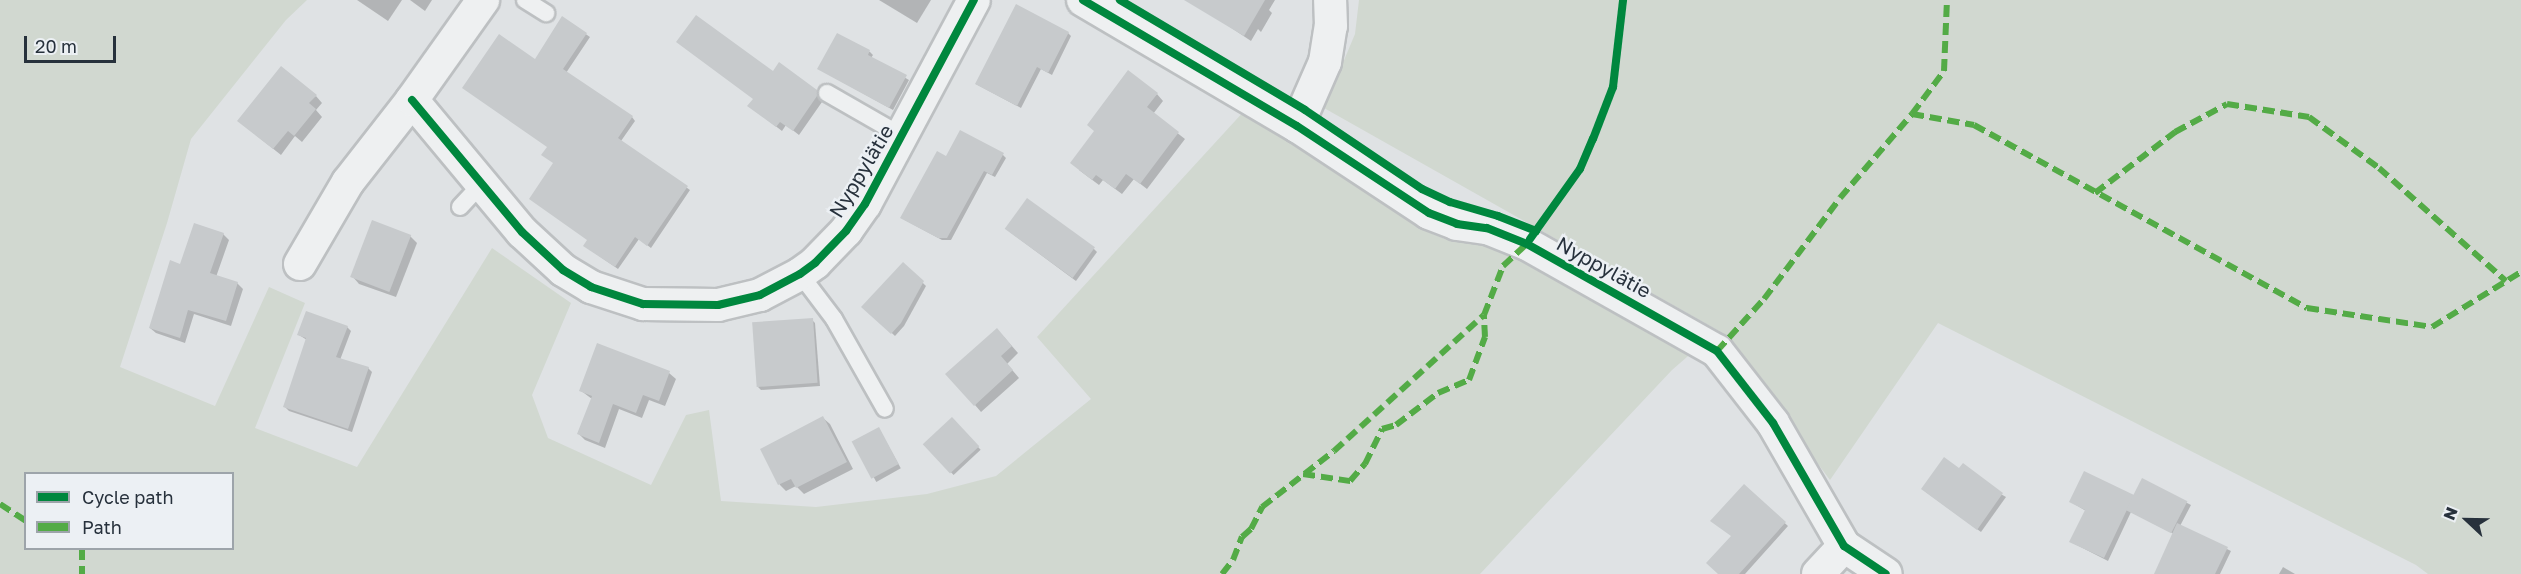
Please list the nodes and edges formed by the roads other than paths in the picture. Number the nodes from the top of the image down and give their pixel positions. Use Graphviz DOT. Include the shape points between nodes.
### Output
graph roads {
  1 [pos="483,0"];
  2 [pos="525,0"];
  3 [pos="974,0"];
  4 [pos="1083,0"];
  5 [pos="1330,0"];
  6 [pos="546,14"];
  7 [pos="827,93"];
  8 [pos="412,100"];
  9 [pos="1297,126"];
  10 [pos="902,136"];
  11 [pos="482,183"];
  12 [pos="460,207"];
  13 [pos="300,264"];
  14 [pos="800,274"];
  15 [pos="885,409"];
  16 [pos="1844,546"];
  17 [pos="1818,574"];
  18 [pos="1886,574"];
  1 -- 8 [label="street"];
  2 -- 6 [label="lane"];
  3 -- 10 [label="street, Nyppylätie"];
  4 -- 9 [label="street, Nyppylätie"];
  5 -- 9 [label="street" via="1331,26 1325,62"];
  7 -- 10 [label="lane"];
  8 -- 11 [label="street, Nyppylätie"];
  8 -- 13 [label="street" via="348,182"];
  9 -- 16 [label="street, Nyppylätie" via="1429,213 1457,224 1487,228 1527,244 1718,351 1773,423"];
  10 -- 14 [label="street, Nyppylätie" via="846,231"];
  11 -- 12 [label="lane"];
  11 -- 14 [label="street, Nyppylätie" via="522,232 563,270 591,287 627,299 669,306 718,305 760,295"];
  14 -- 15 [label="lane" via="834,319"];
  16 -- 17 [label="street"];
  16 -- 18 [label="street"];
}
